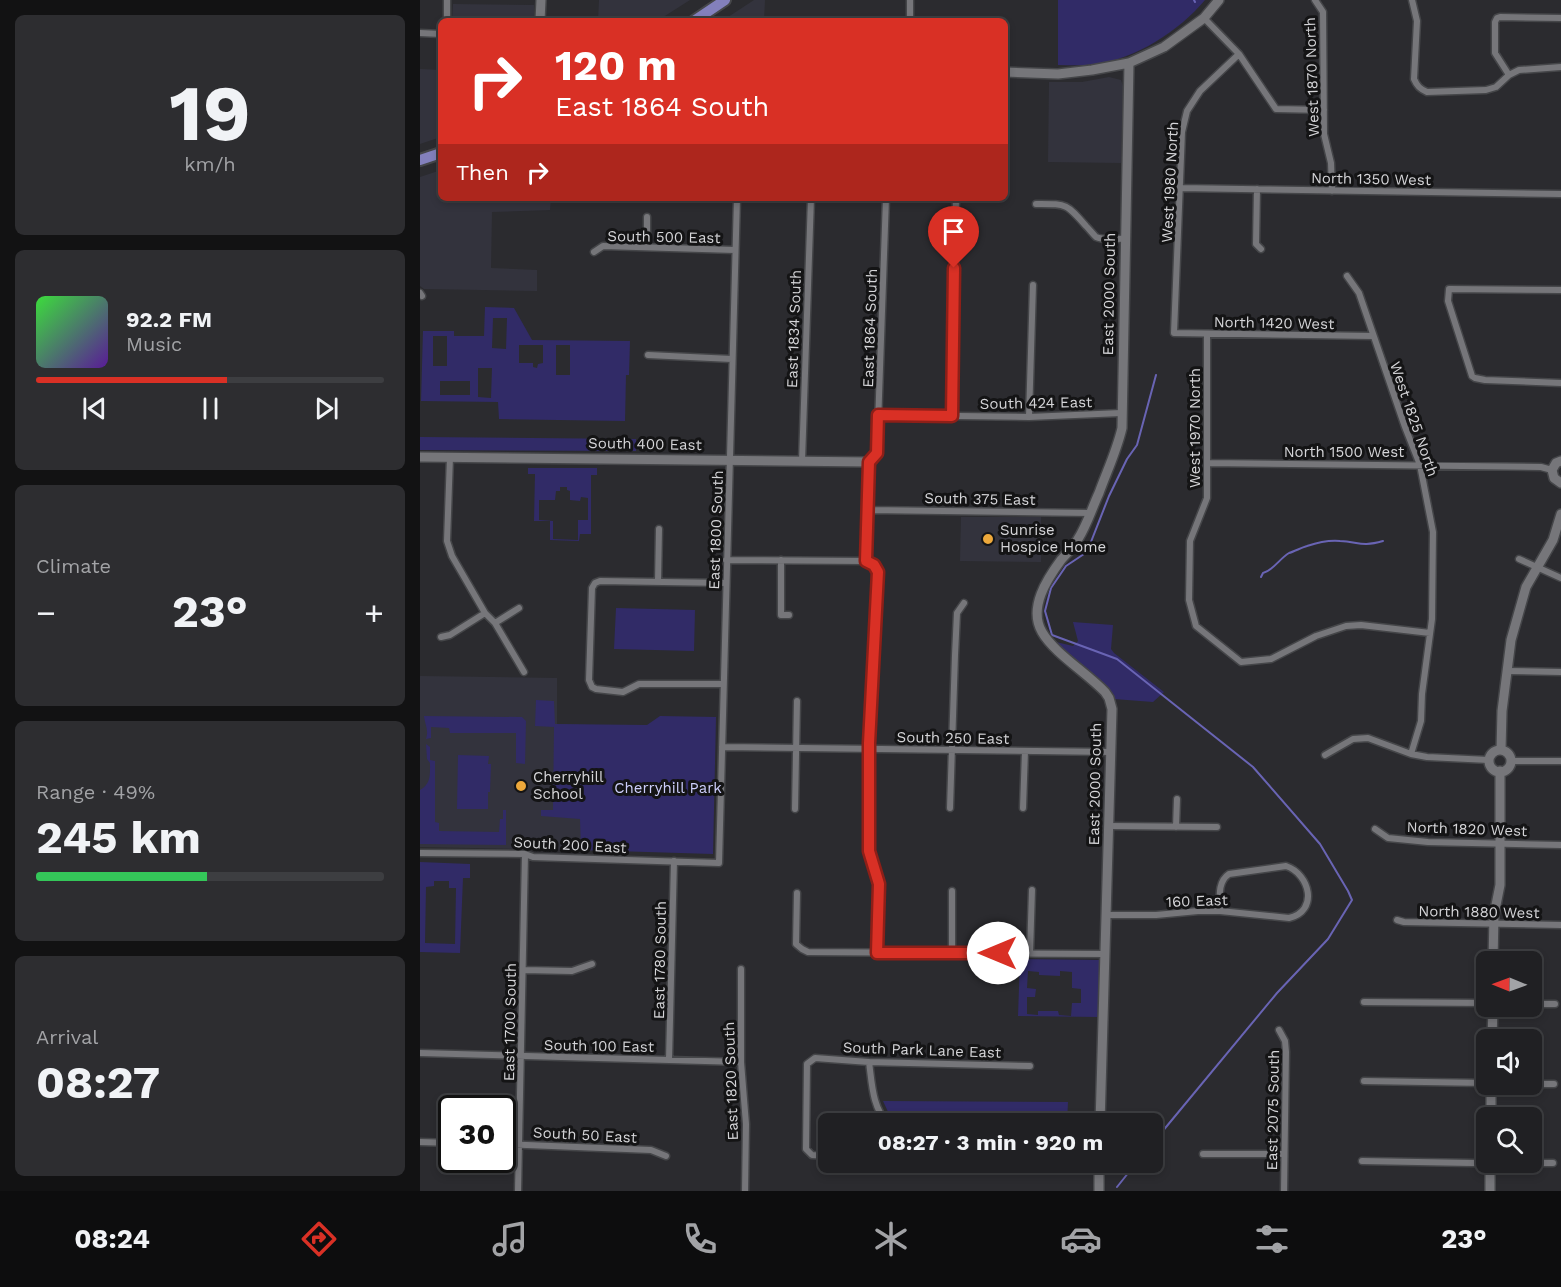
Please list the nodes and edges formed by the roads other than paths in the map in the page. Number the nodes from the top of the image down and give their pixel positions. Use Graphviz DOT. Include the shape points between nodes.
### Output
graph roads {
  1 [pos="447,0"];
  2 [pos="541,0"];
  3 [pos="725,0"];
  4 [pos="910,0"];
  5 [pos="1219,0"];
  6 [pos="1315,0"];
  7 [pos="1412,0"];
  8 [pos="447,18"];
  9 [pos="540,18"];
  10 [pos="698,18"];
  11 [pos="910,18"];
  12 [pos="1204,18"];
  13 [pos="1561,18"];
  14 [pos="420,33"];
  15 [pos="438,34"];
  16 [pos="1239,54"];
  17 [pos="1130,63"];
  18 [pos="1561,67"];
  19 [pos="1008,72"];
  20 [pos="1509,75"];
  21 [pos="1324,110"];
  22 [pos="438,154"];
  23 [pos="420,160"];
  24 [pos="1180,188"];
  25 [pos="1257,189"];
  26 [pos="1332,190"];
  27 [pos="1561,194"];
  28 [pos="737,201"];
  29 [pos="811,201"];
  30 [pos="886,201"];
  31 [pos="956,201"];
  32 [pos="1036,204"];
  33 [pos="647,217"];
  34 [pos="1126,238"];
  35 [pos="647,247"];
  36 [pos="1261,249"];
  37 [pos="735,250"];
  38 [pos="594,252"];
  39 [pos="1347,276"];
  40 [pos="1033,285"];
  41 [pos="1561,290"];
  42 [pos="1174,333"];
  43 [pos="1207,334"];
  44 [pos="1373,336"];
  45 [pos="648,355"];
  46 [pos="732,359"];
  47 [pos="1561,383"];
  48 [pos="1121,413"];
  49 [pos="878,415"];
  50 [pos="952,416"];
  51 [pos="1029,417"];
  52 [pos="420,457"];
  53 [pos="450,457"];
  54 [pos="730,460"];
  55 [pos="1561,460"];
  56 [pos="802,461"];
  57 [pos="869,462"];
  58 [pos="1207,463"];
  59 [pos="1420,465"];
  60 [pos="1552,470"];
  61 [pos="1561,483"];
  62 [pos="869,510"];
  63 [pos="1090,513"];
  64 [pos="1561,514"];
  65 [pos="659,529"];
  66 [pos="1519,559"];
  67 [pos="726,560"];
  68 [pos="781,560"];
  69 [pos="866,561"];
  70 [pos="1538,567"];
  71 [pos="1561,578"];
  72 [pos="658,582"];
  73 [pos="726,583"];
  74 [pos="964,603"];
  75 [pos="519,608"];
  76 [pos="485,613"];
  77 [pos="789,615"];
  78 [pos="495,623"];
  79 [pos="1430,633"];
  80 [pos="441,637"];
  81 [pos="1507,671"];
  82 [pos="524,672"];
  83 [pos="1561,672"];
  84 [pos="723,684"];
  85 [pos="797,701"];
  86 [pos="722,747"];
  87 [pos="796,748"];
  88 [pos="869,749"];
  89 [pos="951,750"];
  90 [pos="1501,750"];
  91 [pos="1025,751"];
  92 [pos="1111,752"];
  93 [pos="1410,754"];
  94 [pos="1324,755"];
  95 [pos="1490,760"];
  96 [pos="1511,761"];
  97 [pos="1561,761"];
  98 [pos="1500,771"];
  99 [pos="1177,799"];
  100 [pos="950,808"];
  101 [pos="1023,808"];
  102 [pos="795,809"];
  103 [pos="1109,826"];
  104 [pos="1176,827"];
  105 [pos="1217,827"];
  106 [pos="1375,829"];
  107 [pos="1500,843"];
  108 [pos="1561,845"];
  109 [pos="420,853"];
  110 [pos="525,854"];
  111 [pos="674,861"];
  112 [pos="719,863"];
  113 [pos="1032,890"];
  114 [pos="952,891"];
  115 [pos="797,893"];
  116 [pos="1220,910"];
  117 [pos="1107,915"];
  118 [pos="1396,920"];
  119 [pos="1493,924"];
  120 [pos="1561,925"];
  121 [pos="1493,951"];
  122 [pos="877,953"];
  123 [pos="952,953"];
  124 [pos="1030,953"];
  125 [pos="1105,954"];
  126 [pos="592,964"];
  127 [pos="741,969"];
  128 [pos="522,970"];
  129 [pos="1364,1002"];
  130 [pos="1476,1003"];
  131 [pos="1542,1004"];
  132 [pos="1555,1004"];
  133 [pos="1279,1030"];
  134 [pos="420,1053"];
  135 [pos="521,1056"];
  136 [pos="669,1060"];
  137 [pos="741,1062"];
  138 [pos="869,1062"];
  139 [pos="1030,1066"];
  140 [pos="1364,1081"];
  141 [pos="1476,1083"];
  142 [pos="1542,1084"];
  143 [pos="1554,1084"];
  144 [pos="880,1113"];
  145 [pos="1100,1113"];
  146 [pos="420,1142"];
  147 [pos="438,1143"];
  148 [pos="519,1144"];
  149 [pos="1203,1154"];
  150 [pos="1284,1154"];
  151 [pos="666,1155"];
  152 [pos="818,1155"];
  153 [pos="1362,1161"];
  154 [pos="1542,1162"];
  155 [pos="1553,1162"];
  156 [pos="1476,1163"];
  157 [pos="1099,1173"];
  158 [pos="1490,1173"];
  159 [pos="518,1191"];
  160 [pos="745,1191"];
  161 [pos="1099,1191"];
  162 [pos="1284,1191"];
  163 [pos="1490,1191"];
  1 -- 8 [label="street"];
  2 -- 9 [label="street"];
  3 -- 10 [label="main road"];
  4 -- 11 [label="street"];
  5 -- 12 [label="street"];
  6 -- 21 [label="street, West 1870 North" via="1323,12"];
  7 -- 20 [label="street" via="1417,21 1414,79 1420,89 1486,90"];
  12 -- 16 [label="street"];
  12 -- 17 [label="street" via="1164,47"];
  13 -- 20 [label="street" via="1497,18 1495,53"];
  14 -- 15 [label="street"];
  16 -- 21 [label="street" via="1276,109"];
  16 -- 24 [label="street, West 1980 North" via="1200,91 1187,111 1182,132"];
  17 -- 19 [label="street" via="1058,74"];
  17 -- 34 [label="street, East 2000 South"];
  18 -- 20 [label="street" via="1526,68"];
  21 -- 26 [label="street, West 1870 North"];
  22 -- 23 [label="main road"];
  24 -- 25 [label="street, North 1350 West"];
  24 -- 42 [label="street, West 1980 North"];
  25 -- 26 [label="street, North 1350 West"];
  25 -- 36 [label="street" via="1256,244"];
  26 -- 27 [label="street, North 1350 West"];
  28 -- 37 [label="street, East 1800 South"];
  29 -- 56 [label="street, East 1834 South"];
  30 -- 49 [label="street, East 1864 South"];
  31 -- 50 [label="street"];
  32 -- 34 [label="street" via="1066,206 1096,237"];
  33 -- 35 [label="street"];
  34 -- 48 [label="street, East 2000 South"];
  35 -- 37 [label="street, South 500 East"];
  35 -- 38 [label="street, South 500 East" via="603,246"];
  37 -- 46 [label="street, East 1800 South"];
  39 -- 44 [label="street, West 1825 North" via="1359,293"];
  40 -- 51 [label="street"];
  41 -- 47 [label="street" via="1449,289 1448,301 1472,376"];
  42 -- 43 [label="street, North 1420 West"];
  43 -- 44 [label="street, North 1420 West"];
  43 -- 58 [label="street, West 1970 North"];
  44 -- 59 [label="street, West 1825 North"];
  45 -- 46 [label="street"];
  46 -- 54 [label="street, East 1800 South"];
  48 -- 51 [label="street, South 424 East"];
  48 -- 63 [label="street, East 2000 South" via="1119,442"];
  49 -- 50 [label="street, South 424 East"];
  49 -- 57 [label="street, East 1864 South" via="877,453"];
  50 -- 51 [label="street, South 424 East"];
  52 -- 53 [label="street, South 400 East"];
  53 -- 54 [label="street, South 400 East"];
  53 -- 76 [label="street" via="447,541"];
  54 -- 56 [label="street, South 400 East"];
  54 -- 67 [label="street, East 1800 South"];
  55 -- 60 [label="street"];
  56 -- 57 [label="street, South 400 East"];
  57 -- 62 [label="street, East 1864 South"];
  58 -- 59 [label="street, North 1500 West"];
  58 -- 79 [label="street, West 1970 North" via="1207,498 1190,541 1189,600 1196,626 1241,662 1271,659 1346,626"];
  59 -- 60 [label="street, North 1500 West"];
  59 -- 79 [label="street, West 1825 North" via="1432,532"];
  60 -- 61 [label="street"];
  62 -- 63 [label="street, South 375 East"];
  62 -- 69 [label="street, East 1864 South"];
  63 -- 92 [label="street, East 2000 South" via="1078,539 1044,589 1037,617 1050,643 1109,698"];
  64 -- 70 [label="street" via="1553,540"];
  65 -- 72 [label="street"];
  66 -- 70 [label="street"];
  67 -- 68 [label="street"];
  67 -- 73 [label="street, East 1800 South"];
  68 -- 69 [label="street"];
  68 -- 77 [label="street" via="781,615"];
  69 -- 88 [label="street, East 1864 South" via="878,572"];
  70 -- 71 [label="street"];
  70 -- 81 [label="street" via="1526,587"];
  72 -- 73 [label="street"];
  72 -- 84 [label="street" via="595,583 589,680 592,687 623,692 639,684"];
  73 -- 84 [label="street, East 1800 South"];
  74 -- 89 [label="street" via="957,613"];
  75 -- 78 [label="street"];
  76 -- 78 [label="street"];
  76 -- 80 [label="street"];
  78 -- 82 [label="street"];
  79 -- 93 [label="street, West 1825 North" via="1421,721"];
  81 -- 83 [label="street"];
  81 -- 90 [label="street"];
  84 -- 86 [label="street, East 1800 South"];
  85 -- 87 [label="street"];
  86 -- 87 [label="street, South 250 East"];
  86 -- 112 [label="street, East 1800 South"];
  87 -- 88 [label="street, South 250 East"];
  87 -- 102 [label="street"];
  88 -- 89 [label="street, South 250 East"];
  88 -- 122 [label="street, East 1864 South" via="869,851 879,884"];
  89 -- 91 [label="street, South 250 East"];
  89 -- 100 [label="street"];
  90 -- 95 [label="street" via="1493,753"];
  90 -- 96 [label="street" via="1508,753"];
  91 -- 92 [label="street, South 250 East"];
  91 -- 101 [label="street"];
  92 -- 103 [label="street, East 2000 South"];
  93 -- 94 [label="street" via="1368,738 1353,739"];
  93 -- 95 [label="street"];
  95 -- 98 [label="street" via="1492,768"];
  96 -- 97 [label="street"];
  96 -- 98 [label="street" via="1508,768"];
  98 -- 107 [label="street"];
  99 -- 104 [label="street"];
  103 -- 104 [label="street"];
  103 -- 117 [label="street, East 2000 South"];
  104 -- 105 [label="street"];
  106 -- 107 [label="street, North 1820 West" via="1388,838"];
  107 -- 108 [label="street, North 1820 West"];
  107 -- 119 [label="street" via="1500,885"];
  109 -- 110 [label="street, South 200 East"];
  110 -- 111 [label="street, South 200 East"];
  110 -- 128 [label="street, East 1700 South"];
  111 -- 112 [label="street, South 200 East"];
  111 -- 136 [label="street, East 1780 South"];
  113 -- 124 [label="street"];
  114 -- 123 [label="street"];
  115 -- 122 [label="street" via="799,947 811,952"];
  116 -- 116 [label="street, 160 East" via="1221,884 1229,874 1286,866 1296,871 1309,893 1295,917"];
  116 -- 117 [label="street, 160 East"];
  117 -- 125 [label="street, East 2000 South"];
  118 -- 119 [label="street, North 1880 West"];
  119 -- 120 [label="street, North 1880 West"];
  119 -- 121 [label="street"];
  122 -- 123 [label="street"];
  123 -- 124 [label="street"];
  124 -- 125 [label="street"];
  125 -- 145 [label="street, East 2000 South"];
  126 -- 128 [label="street" via="572,971"];
  127 -- 137 [label="street, East 1820 South"];
  128 -- 135 [label="street, East 1700 South"];
  129 -- 130 [label="street"];
  131 -- 132 [label="street"];
  133 -- 150 [label="street, East 2075 South" via="1286,1052"];
  134 -- 135 [label="street, South 100 East"];
  135 -- 136 [label="street, South 100 East"];
  135 -- 148 [label="street, East 1700 South"];
  136 -- 137 [label="street, South 100 East"];
  137 -- 160 [label="street, East 1820 South" via="746,1124"];
  138 -- 139 [label="street, South Park Lane East"];
  138 -- 144 [label="street"];
  138 -- 152 [label="street, South Park Lane East" via="818,1057 807,1064 806,1146 807,1152"];
  140 -- 141 [label="street"];
  142 -- 143 [label="street"];
  146 -- 147 [label="street"];
  148 -- 151 [label="street, South 50 East" via="651,1150"];
  148 -- 159 [label="street, East 1700 South"];
  149 -- 150 [label="street"];
  150 -- 162 [label="street, East 2075 South"];
  153 -- 156 [label="street"];
  154 -- 155 [label="street"];
  157 -- 161 [label="street"];
  158 -- 163 [label="street"];
}
